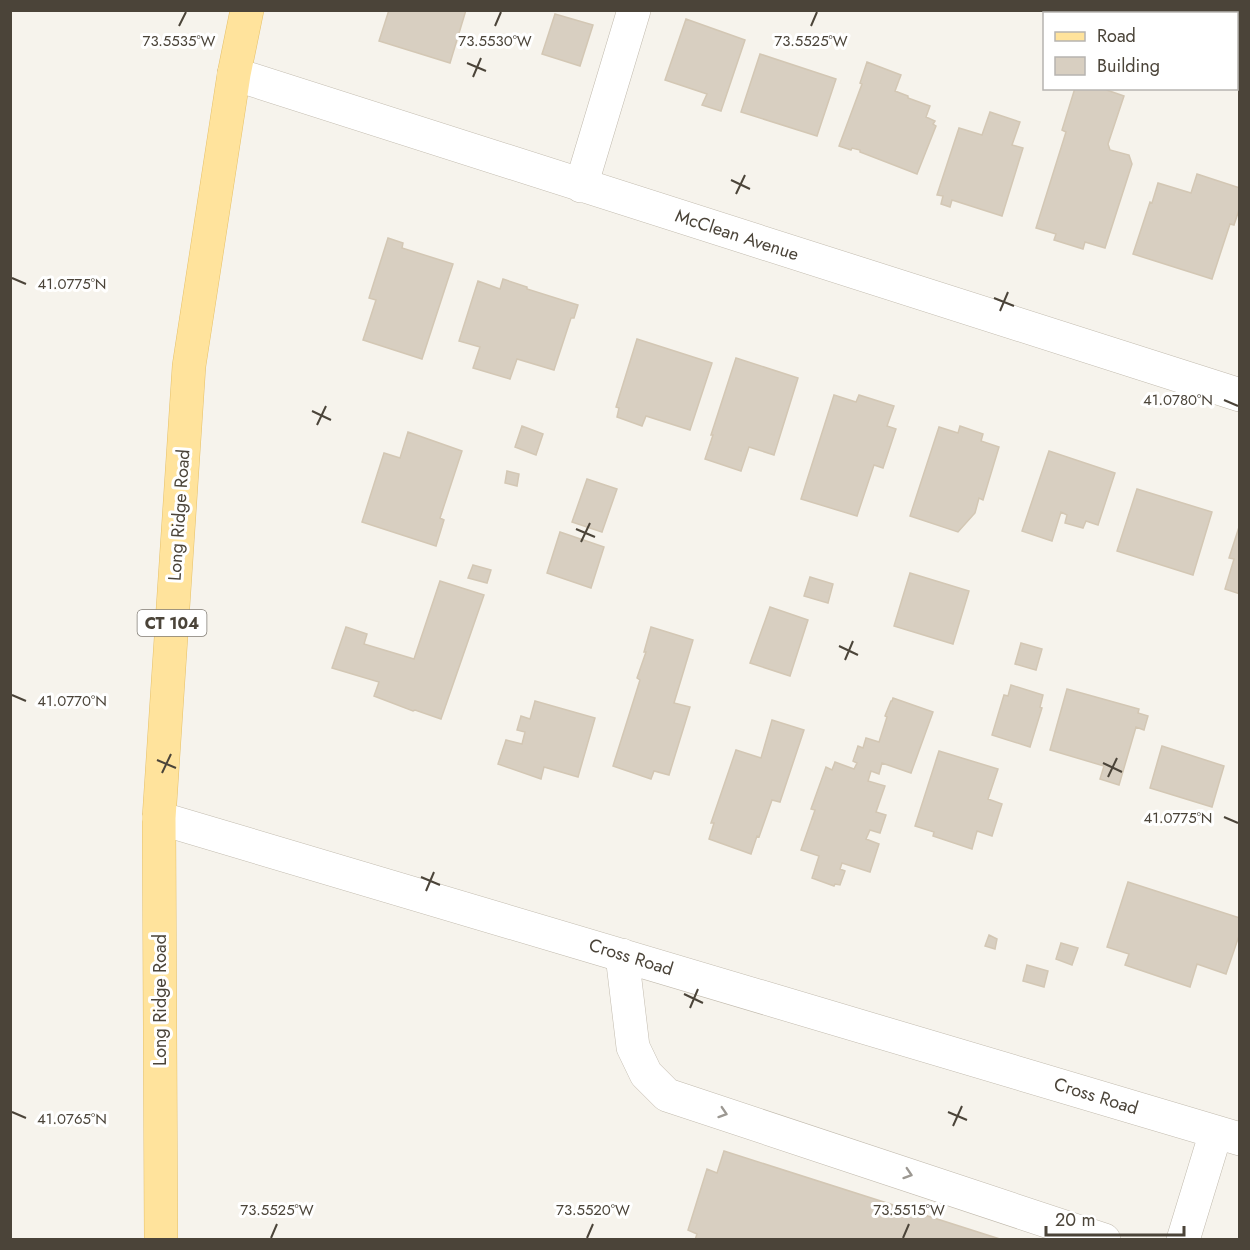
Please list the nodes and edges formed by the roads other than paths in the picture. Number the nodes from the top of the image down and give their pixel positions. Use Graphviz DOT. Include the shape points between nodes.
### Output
graph roads {
  1 [pos="247,10"];
  2 [pos="634,10"];
  3 [pos="234,74"];
  4 [pos="581,186"];
  5 [pos="1239,395"];
  6 [pos="159,818"];
  7 [pos="622,955"];
  8 [pos="1228,1135"];
  9 [pos="161,1239"];
  10 [pos="1104,1239"];
  11 [pos="1183,1239"];
  1 -- 3 [label="main road, Long Ridge Road / CT 104"];
  2 -- 4 [label="street"];
  3 -- 4 [label="street, McClean Avenue"];
  3 -- 6 [label="main road, Long Ridge Road / CT 104" via="189,366"];
  4 -- 5 [label="street, McClean Avenue"];
  6 -- 7 [label="street, Cross Road"];
  6 -- 9 [label="main road, Long Ridge Road / CT 104"];
  7 -- 8 [label="street, Cross Road"];
  7 -- 10 [label="street, one-way" via="633,1047 646,1074 668,1095"];
  8 -- 11 [label="street"];
}
